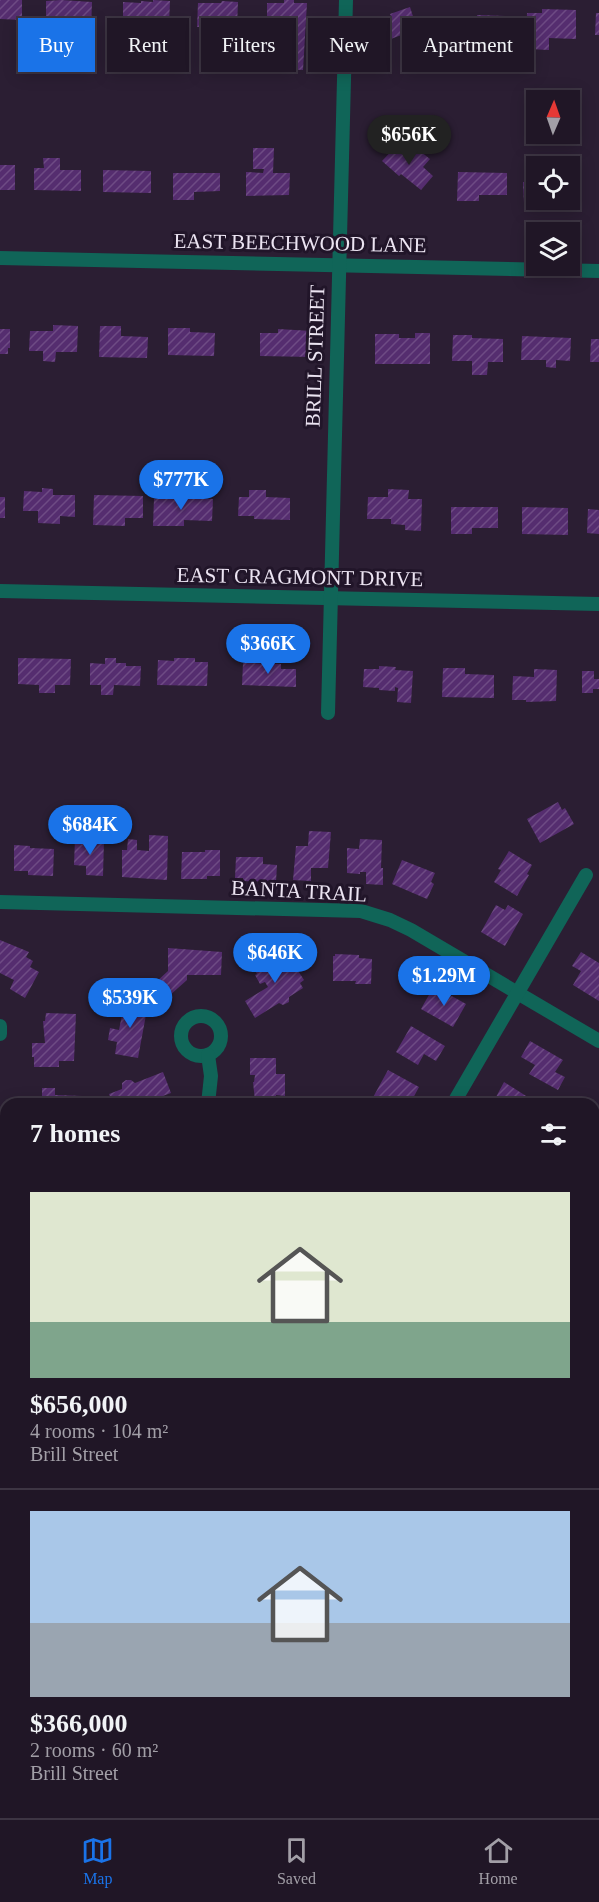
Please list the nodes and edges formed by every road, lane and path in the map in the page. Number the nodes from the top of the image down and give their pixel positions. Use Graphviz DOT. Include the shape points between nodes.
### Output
graph roads {
  1 [pos="346,0"];
  2 [pos="0,258"];
  3 [pos="339,265"];
  4 [pos="599,271"];
  5 [pos="0,591"];
  6 [pos="330,598"];
  7 [pos="599,604"];
  8 [pos="328,713"];
  9 [pos="586,875"];
  10 [pos="0,902"];
  11 [pos="518,993"];
  12 [pos="0,1026"];
  13 [pos="0,1034"];
  14 [pos="599,1041"];
  15 [pos="208,1055"];
  16 [pos="209,1098"];
  17 [pos="457,1098"];
  1 -- 3 [label="street, BRILL STREET"];
  2 -- 3 [label="street, EAST BEECHWOOD LANE"];
  3 -- 4 [label="street, EAST BEECHWOOD LANE"];
  3 -- 6 [label="street, BRILL STREET"];
  5 -- 6 [label="street, EAST CRAGMONT DRIVE"];
  6 -- 7 [label="street, EAST CRAGMONT DRIVE"];
  6 -- 8 [label="street, BRILL STREET"];
  9 -- 11 [label="street"];
  10 -- 11 [label="street, BANTA TRAIL" via="361,911 411,930"];
  11 -- 14 [label="street, BANTA TRAIL"];
  11 -- 17 [label="street"];
  12 -- 13 [label="street"];
  15 -- 16 [label="street"];
}
